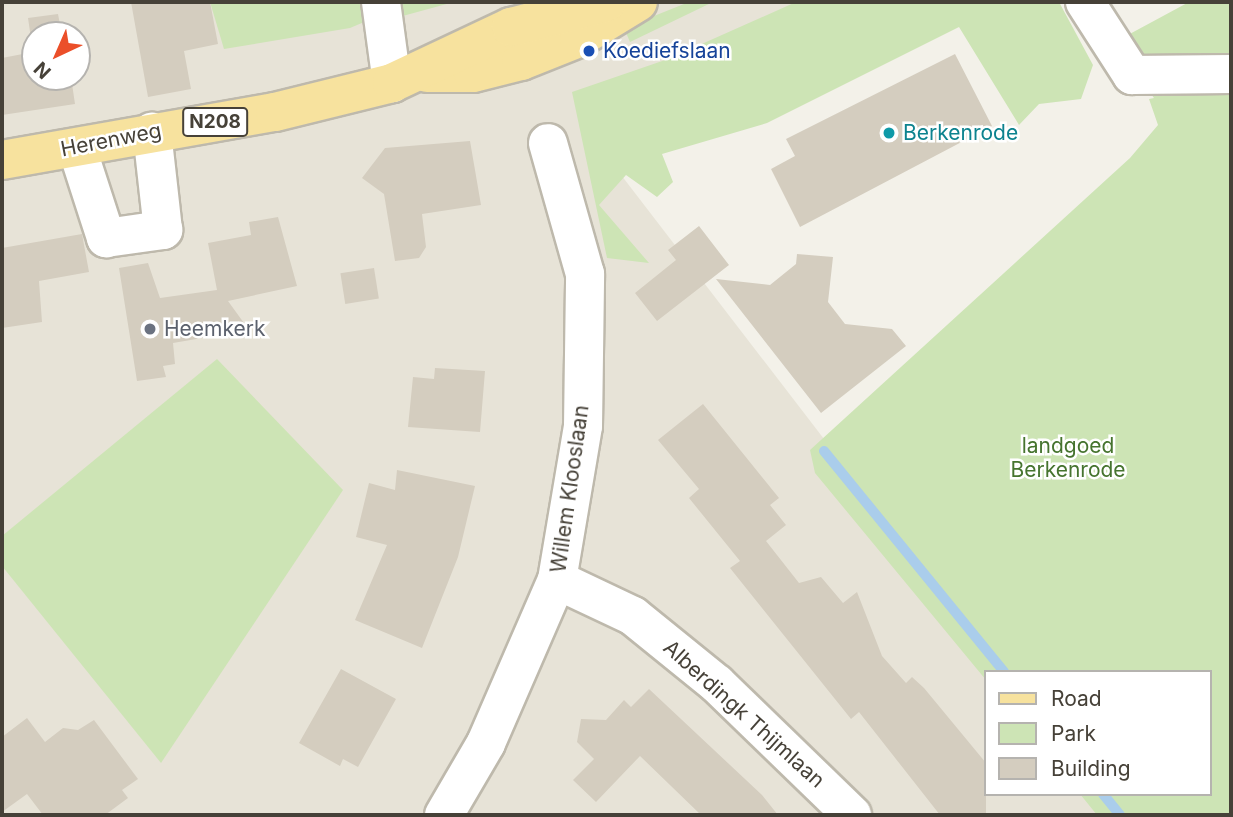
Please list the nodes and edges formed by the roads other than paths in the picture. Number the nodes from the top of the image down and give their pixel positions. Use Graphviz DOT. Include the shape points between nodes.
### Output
graph roads {
  1 [pos="381,2"];
  2 [pos="607,2"];
  3 [pos="638,2"];
  4 [pos="1085,2"];
  5 [pos="1231,74"];
  6 [pos="409,78"];
  7 [pos="152,132"];
  8 [pos="548,143"];
  9 [pos="77,148"];
  10 [pos="2,160"];
  11 [pos="557,580"];
  12 [pos="444,815"];
  13 [pos="852,815"];
  1 -- 6 [label="street"];
  2 -- 6 [label="main road, Herenweg / N208" via="511,27"];
  3 -- 6 [label="main road, Herenweg / N208" via="579,38 521,61 472,73"];
  4 -- 5 [label="street" via="1132,75"];
  6 -- 7 [label="main road, Herenweg / N208" via="275,112"];
  7 -- 9 [label="main road, Herenweg / N208"];
  7 -- 9 [label="street" via="163,230 106,237"];
  8 -- 11 [label="street, Willem Klooslaan" via="585,274 583,426"];
  9 -- 10 [label="main road, Herenweg / N208"];
  11 -- 12 [label="street, Willem Klooslaan" via="486,743"];
  11 -- 13 [label="street, Alberdingk Thijmlaan" via="633,616 717,684"];
}
